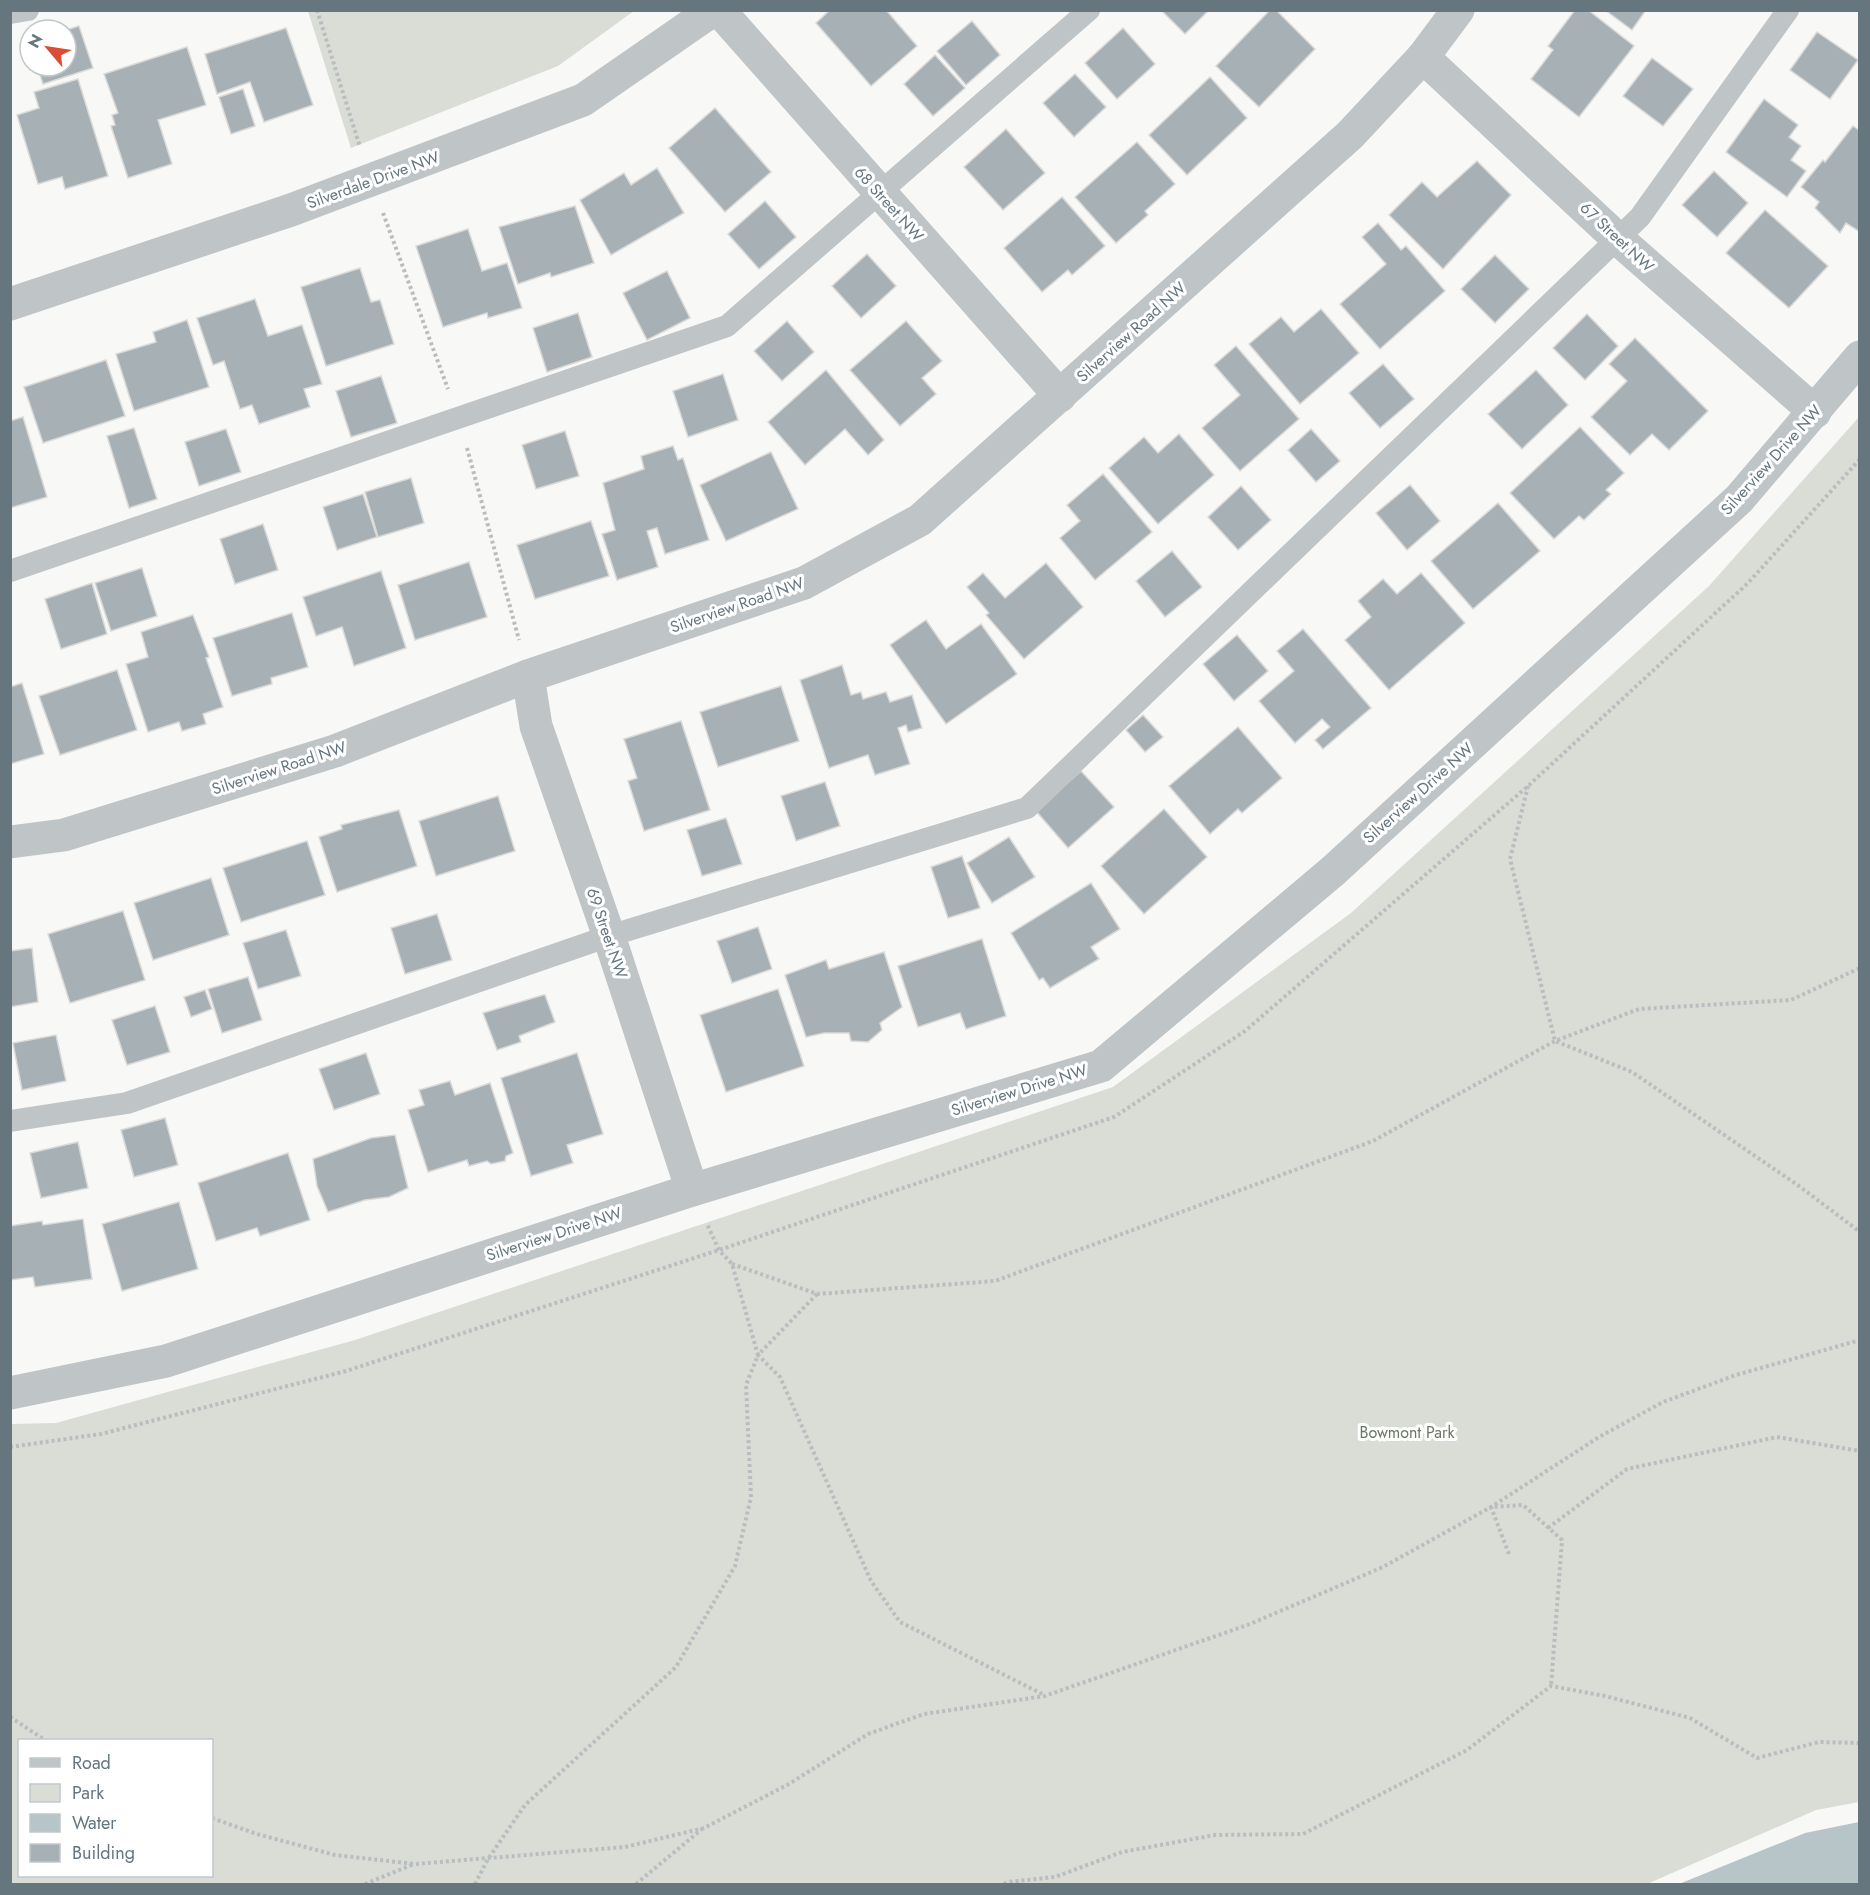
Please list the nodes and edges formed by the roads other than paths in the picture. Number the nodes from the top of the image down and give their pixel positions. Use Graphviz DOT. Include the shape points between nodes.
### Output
graph roads {
  1 [pos="28,10"];
  2 [pos="713,10"];
  3 [pos="719,10"];
  4 [pos="1089,10"];
  5 [pos="1458,10"];
  6 [pos="1788,10"];
  7 [pos="10,13"];
  8 [pos="1423,57"];
  9 [pos="880,194"];
  10 [pos="1619,240"];
  11 [pos="10,303"];
  12 [pos="1860,357"];
  13 [pos="1060,396"];
  14 [pos="1815,412"];
  15 [pos="10,572"];
  16 [pos="528,676"];
  17 [pos="10,842"];
  18 [pos="609,936"];
  19 [pos="10,1121"];
  20 [pos="692,1190"];
  21 [pos="10,1393"];
  1 -- 7 [label="lane"];
  2 -- 11 [label="street, Silverdale Drive NW" via="583,100 371,181"];
  3 -- 9 [label="street, 68 Street NW"];
  4 -- 9 [label="lane"];
  5 -- 8 [label="street, Silverview Road NW"];
  6 -- 10 [label="lane" via="1640,218"];
  8 -- 10 [label="street, 67 Street NW"];
  8 -- 13 [label="street, Silverview Road NW" via="1350,135"];
  9 -- 13 [label="street, 68 Street NW"];
  9 -- 15 [label="lane" via="727,326"];
  10 -- 14 [label="street, 67 Street NW"];
  10 -- 18 [label="lane" via="1028,808"];
  12 -- 14 [label="street, Silverview Drive NW"];
  13 -- 16 [label="street, Silverview Road NW" via="920,520 804,583"];
  14 -- 20 [label="street, Silverview Drive NW" via="1739,499 1584,643 1333,871 1101,1066"];
  16 -- 17 [label="street, Silverview Road NW" via="335,752 64,835"];
  16 -- 18 [label="street, 69 Street NW" via="536,726"];
  18 -- 19 [label="lane" via="127,1103"];
  18 -- 20 [label="street, 69 Street NW"];
  20 -- 21 [label="street, Silverview Drive NW" via="166,1361"];
}
